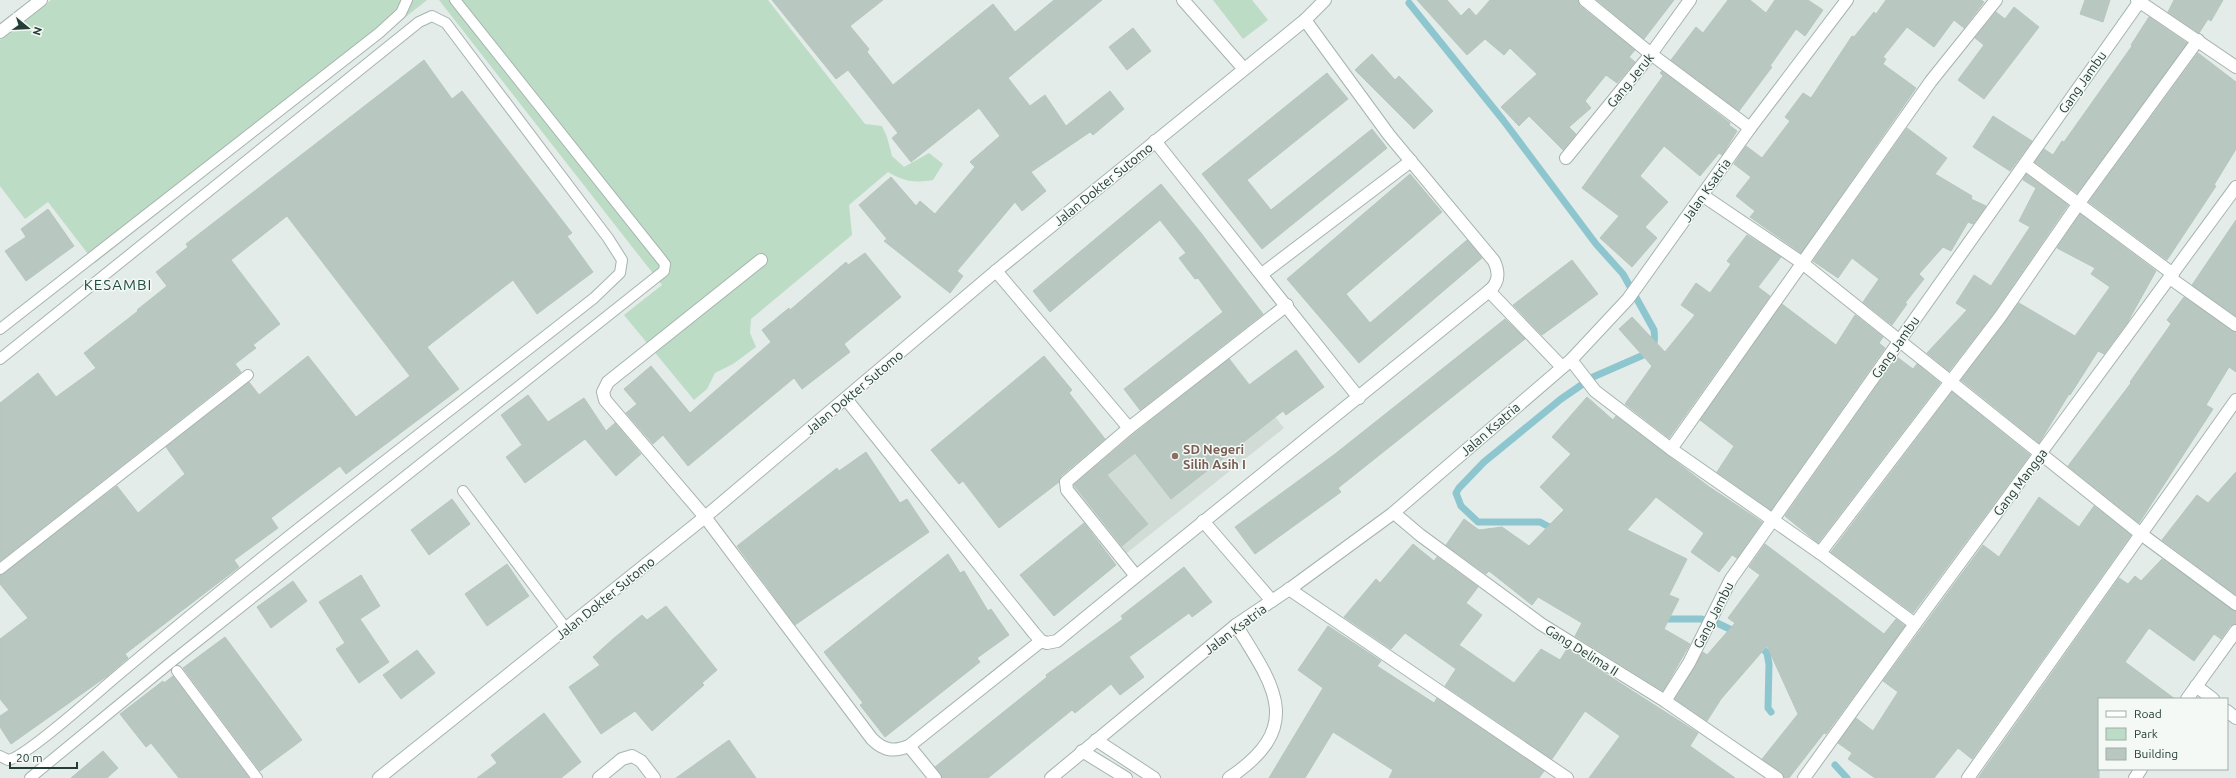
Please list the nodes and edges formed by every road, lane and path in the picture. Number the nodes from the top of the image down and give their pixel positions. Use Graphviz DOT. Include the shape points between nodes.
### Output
graph roads {
  1 [pos="41,0"];
  2 [pos="407,0"];
  3 [pos="456,0"];
  4 [pos="1183,0"];
  5 [pos="1325,0"];
  6 [pos="1585,0"];
  7 [pos="1690,0"];
  8 [pos="1847,0"];
  9 [pos="1996,0"];
  10 [pos="2138,1"];
  11 [pos="1305,20"];
  12 [pos="0,32"];
  13 [pos="2198,40"];
  14 [pos="1651,54"];
  15 [pos="2236,67"];
  16 [pos="1244,69"];
  17 [pos="1750,128"];
  18 [pos="1155,141"];
  19 [pos="1566,158"];
  20 [pos="1411,161"];
  21 [pos="2024,164"];
  22 [pos="2236,187"];
  23 [pos="1702,195"];
  24 [pos="2079,203"];
  25 [pos="762,260"];
  26 [pos="1801,262"];
  27 [pos="996,271"];
  28 [pos="1262,274"];
  29 [pos="2172,276"];
  30 [pos="1489,291"];
  31 [pos="1287,305"];
  32 [pos="2236,325"];
  33 [pos="0,329"];
  34 [pos="1900,340"];
  35 [pos="0,359"];
  36 [pos="1566,364"];
  37 [pos="248,375"];
  38 [pos="1952,382"];
  39 [pos="1359,398"];
  40 [pos="846,399"];
  41 [pos="2236,400"];
  42 [pos="1129,428"];
  43 [pos="1670,449"];
  44 [pos="2040,454"];
  45 [pos="463,491"];
  46 [pos="1394,513"];
  47 [pos="705,518"];
  48 [pos="1203,521"];
  49 [pos="1773,522"];
  50 [pos="2141,534"];
  51 [pos="1820,553"];
  52 [pos="0,569"];
  53 [pos="1136,576"];
  54 [pos="1289,589"];
  55 [pos="1272,600"];
  56 [pos="2236,604"];
  57 [pos="1915,624"];
  58 [pos="1236,625"];
  59 [pos="567,630"];
  60 [pos="2236,631"];
  61 [pos="1041,641"];
  62 [pos="177,672"];
  63 [pos="2196,686"];
  64 [pos="2188,698"];
  65 [pos="2211,698"];
  66 [pos="1664,701"];
  67 [pos="2228,712"];
  68 [pos="2236,718"];
  69 [pos="1096,740"];
  70 [pos="910,746"];
  71 [pos="1082,751"];
  72 [pos="0,756"];
  73 [pos="30,778"];
  74 [pos="257,778"];
  75 [pos="379,778"];
  76 [pos="599,778"];
  77 [pos="654,778"];
  78 [pos="935,778"];
  79 [pos="1051,778"];
  80 [pos="1126,778"];
  81 [pos="1154,778"];
  82 [pos="1228,778"];
  83 [pos="1567,778"];
  84 [pos="1777,778"];
  85 [pos="1804,778"];
  86 [pos="1968,778"];
  1 -- 12 [label="street"];
  2 -- 33 [label="lane" via="401,12 383,29"];
  3 -- 73 [label="lane" via="665,264 664,271 176,658"];
  4 -- 16 [label="street"];
  5 -- 11 [label="street, Jalan Dokter Sutomo"];
  6 -- 14 [label="street"];
  7 -- 14 [label="street, Gang Jeruk"];
  8 -- 17 [label="street, Jalan Ksatria"];
  9 -- 26 [label="street" via="1931,81"];
  10 -- 13 [label="street"];
  10 -- 21 [label="street, Gang Jambu"];
  11 -- 16 [label="street, Jalan Dokter Sutomo"];
  11 -- 20 [label="street"];
  13 -- 15 [label="street"];
  13 -- 24 [label="street"];
  14 -- 17 [label="street"];
  14 -- 19 [label="street, Gang Jeruk"];
  16 -- 18 [label="street, Jalan Dokter Sutomo"];
  17 -- 23 [label="street, Jalan Ksatria"];
  18 -- 27 [label="street, Jalan Dokter Sutomo"];
  18 -- 28 [label="street"];
  20 -- 28 [label="street"];
  20 -- 30 [label="street" via="1494,261 1498,271 1497,280"];
  21 -- 24 [label="street"];
  21 -- 34 [label="street, Gang Jambu"];
  22 -- 29 [label="street, Gang Mangga"];
  23 -- 26 [label="street"];
  23 -- 36 [label="street, Jalan Ksatria" via="1630,295"];
  24 -- 29 [label="street"];
  24 -- 38 [label="street"];
  25 -- 47 [label="street" via="608,382 603,392 605,400"];
  26 -- 34 [label="street"];
  26 -- 43 [label="street"];
  27 -- 40 [label="street, Jalan Dokter Sutomo"];
  27 -- 42 [label="street"];
  28 -- 31 [label="street"];
  29 -- 32 [label="street"];
  29 -- 44 [label="street, Gang Mangga"];
  30 -- 36 [label="street"];
  30 -- 39 [label="street"];
  31 -- 39 [label="street"];
  31 -- 42 [label="street"];
  34 -- 38 [label="street"];
  34 -- 49 [label="street, Gang Jambu"];
  35 -- 72 [label="lane" via="418,22 432,16 446,23 622,260 620,273 594,298 153,646 16,758 8,760"];
  36 -- 43 [label="street" via="1583,376 1593,389"];
  36 -- 46 [label="street, Jalan Ksatria"];
  37 -- 52 [label="lane"];
  38 -- 44 [label="street"];
  38 -- 51 [label="street"];
  39 -- 48 [label="street"];
  40 -- 47 [label="street, Jalan Dokter Sutomo"];
  40 -- 61 [label="street"];
  41 -- 50 [label="street"];
  42 -- 53 [label="street" via="1065,485"];
  43 -- 49 [label="street"];
  44 -- 50 [label="street"];
  44 -- 57 [label="street, Gang Mangga"];
  45 -- 59 [label="lane"];
  46 -- 54 [label="street, Jalan Ksatria"];
  46 -- 66 [label="street, Gang Delima II" via="1541,624"];
  47 -- 59 [label="street, Jalan Dokter Sutomo"];
  47 -- 70 [label="street" via="872,739 887,750 900,750"];
  48 -- 53 [label="street"];
  48 -- 55 [label="street"];
  49 -- 51 [label="street"];
  49 -- 66 [label="street, Gang Jambu" via="1731,579 1688,663"];
  50 -- 56 [label="street"];
  50 -- 86 [label="street"];
  51 -- 57 [label="street"];
  53 -- 61 [label="street" via="1057,641"];
  54 -- 55 [label="street, Jalan Ksatria"];
  54 -- 83 [label="street"];
  55 -- 58 [label="street, Jalan Ksatria"];
  57 -- 85 [label="street, Gang Mangga"];
  58 -- 69 [label="street, Jalan Ksatria"];
  58 -- 82 [label="street" via="1274,691 1276,716 1268,741 1255,757"];
  59 -- 75 [label="street, Jalan Dokter Sutomo"];
  60 -- 63 [label="street"];
  61 -- 70 [label="street"];
  62 -- 74 [label="lane"];
  63 -- 64 [label="street"];
  63 -- 65 [label="street"];
  66 -- 84 [label="street, Gang Delima II"];
  67 -- 68 [label="street"];
  69 -- 71 [label="street, Jalan Ksatria"];
  69 -- 81 [label="street"];
  70 -- 78 [label="street"];
  71 -- 79 [label="street, Jalan Ksatria"];
  71 -- 80 [label="street"];
  76 -- 77 [label="street" via="622,759 632,756 641,762"];
}
